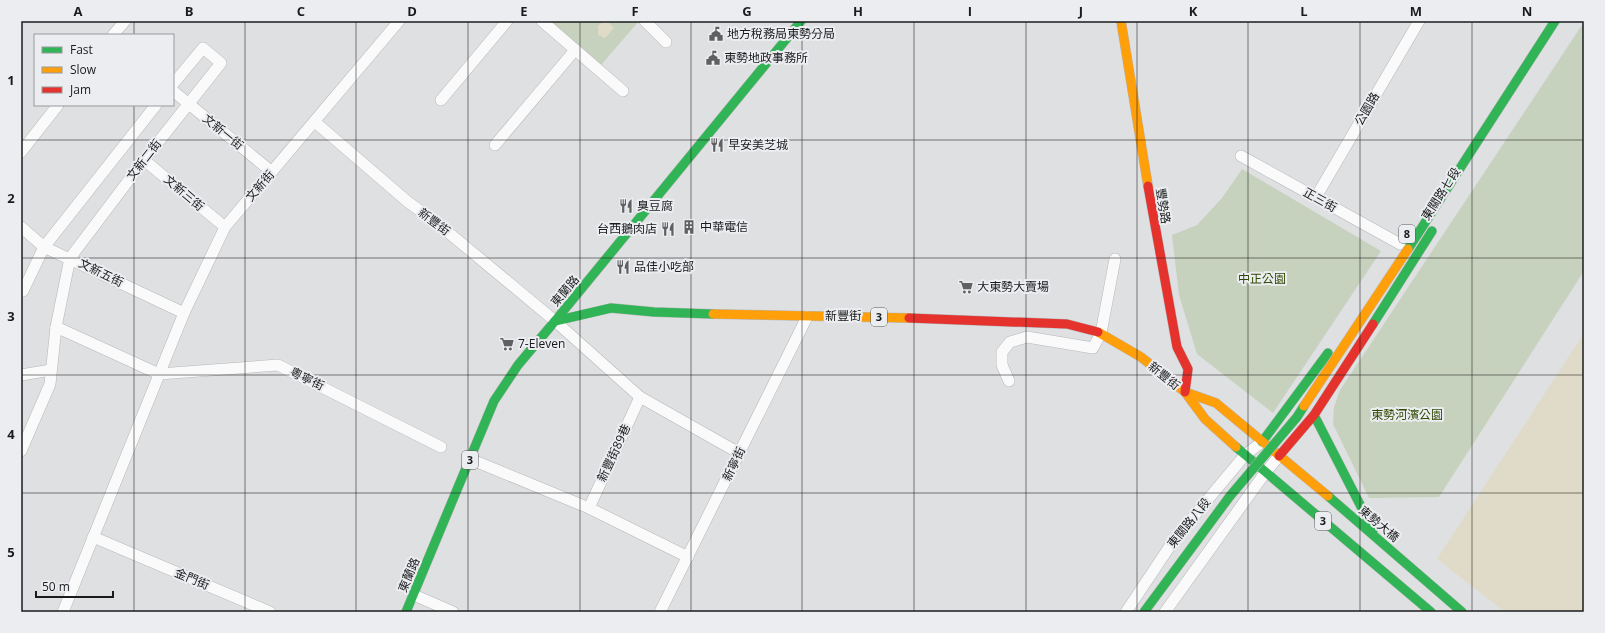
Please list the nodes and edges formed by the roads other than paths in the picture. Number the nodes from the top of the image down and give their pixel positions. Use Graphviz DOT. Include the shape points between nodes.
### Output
graph roads {
  1 [pos="399,21"];
  2 [pos="507,21"];
  3 [pos="542,21"];
  4 [pos="645,21"];
  5 [pos="801,21"];
  6 [pos="1121,21"];
  7 [pos="1419,21"];
  8 [pos="1546,21"];
  9 [pos="1555,21"];
  10 [pos="1566,21"];
  11 [pos="666,42"];
  12 [pos="575,50"];
  13 [pos="174,83"];
  14 [pos="623,91"];
  15 [pos="174,92"];
  16 [pos="441,100"];
  17 [pos="189,104"];
  18 [pos="57,106"];
  19 [pos="155,106"];
  20 [pos="315,122"];
  21 [pos="1493,134"];
  22 [pos="495,145"];
  23 [pos="21,152"];
  24 [pos="1241,156"];
  25 [pos="144,160"];
  26 [pos="272,172"];
  27 [pos="1316,197"];
  28 [pos="1438,221"];
  29 [pos="21,227"];
  30 [pos="224,227"];
  31 [pos="44,246"];
  32 [pos="1404,246"];
  33 [pos="70,258"];
  34 [pos="1115,259"];
  35 [pos="23,291"];
  36 [pos="184,313"];
  37 [pos="807,317"];
  38 [pos="555,321"];
  39 [pos="56,327"];
  40 [pos="1101,332"];
  41 [pos="1337,341"];
  42 [pos="1354,352"];
  43 [pos="51,370"];
  44 [pos="159,374"];
  45 [pos="21,375"];
  46 [pos="1009,381"];
  47 [pos="1185,392"];
  48 [pos="640,397"];
  49 [pos="1314,415"];
  50 [pos="1262,442"];
  51 [pos="441,448"];
  52 [pos="21,451"];
  53 [pos="739,454"];
  54 [pos="1245,455"];
  55 [pos="1279,456"];
  56 [pos="470,459"];
  57 [pos="1265,473"];
  58 [pos="589,508"];
  59 [pos="1376,536"];
  60 [pos="92,537"];
  61 [pos="688,557"];
  62 [pos="414,595"];
  63 [pos="63,612"];
  64 [pos="270,612"];
  65 [pos="406,612"];
  66 [pos="453,612"];
  67 [pos="660,612"];
  68 [pos="1126,612"];
  69 [pos="1144,612"];
  70 [pos="1165,612"];
  71 [pos="1431,612"];
  72 [pos="1462,612"];
  1 -- 20 [label="street, 文新街"];
  2 -- 16 [label="street"];
  3 -- 12 [label="street"];
  4 -- 11 [label="street"];
  5 -- 38 [label="main road, 東蘭路"];
  6 -- 47 [label="main road, 豐勢路" via="1156,239 1177,347 1188,369"];
  7 -- 27 [label="street, 公園路"];
  8 -- 32 [label="main road, 東關路七段 / 8"];
  9 -- 32 [label="main road"];
  10 -- 21 [label="main road"];
  12 -- 14 [label="street"];
  12 -- 22 [label="street"];
  13 -- 17 [label="street, 文新二街" via="203,48 221,63"];
  15 -- 17 [label="street, 文新一街"];
  17 -- 25 [label="street, 文新二街"];
  17 -- 26 [label="street, 文新一街"];
  18 -- 23 [label="street"];
  19 -- 31 [label="street, 文新二街"];
  20 -- 26 [label="street, 文新街"];
  20 -- 38 [label="street, 新豐街" via="408,202"];
  24 -- 27 [label="street, 正三街"];
  25 -- 30 [label="street, 文新三街"];
  25 -- 33 [label="street, 文新二街"];
  26 -- 30 [label="street, 文新街"];
  27 -- 32 [label="street, 正三街"];
  28 -- 42 [label="main road, 東關路七段 / 8"];
  29 -- 31 [label="street, 文新五街"];
  30 -- 36 [label="street, 文新街"];
  31 -- 33 [label="street, 文新五街"];
  31 -- 35 [label="street, 文新二街"];
  32 -- 41 [label="main road, 東關路七段 / 8"];
  32 -- 69 [label="main road, bridge" via="1297,417 1230,496"];
  33 -- 36 [label="street, 文新五街"];
  33 -- 39 [label="street, 文新二街"];
  34 -- 40 [label="street"];
  36 -- 44 [label="street, 文新街"];
  37 -- 38 [label="main road, 新豐街 / 3" via="654,312 611,308"];
  37 -- 40 [label="main road, 新豐街 / 3" via="838,315 1067,324"];
  37 -- 53 [label="street, 新寧街"];
  38 -- 48 [label="street, 新豐街"];
  38 -- 56 [label="main road, 東蘭路 / 3" via="518,365 494,402"];
  39 -- 43 [label="street"];
  39 -- 44 [label="street, 粵寧街"];
  40 -- 46 [label="street" via="1093,348 1027,338 1010,342 1002,352 1002,365"];
  40 -- 47 [label="main road, 新豐街 / 3" via="1141,357"];
  41 -- 42 [label="main road"];
  41 -- 50 [label="main road, 東關路七段 / 8"];
  42 -- 49 [label="main road, 東關路七段 / 8"];
  43 -- 45 [label="street"];
  43 -- 52 [label="street" via="50,384"];
  44 -- 51 [label="street, 粵寧街" via="278,365"];
  44 -- 60 [label="street"];
  47 -- 50 [label="main road, 3" via="1216,403"];
  47 -- 54 [label="main road, 3" via="1205,420"];
  48 -- 53 [label="street, 新豐街"];
  48 -- 58 [label="street, 新豐街89巷"];
  49 -- 55 [label="main road, 東關路七段 / 8"];
  49 -- 59 [label="main road"];
  50 -- 54 [label="street, 東關路八段"];
  50 -- 55 [label="main road, 3"];
  53 -- 61 [label="street, 新寧街"];
  54 -- 57 [label="main road, 3"];
  54 -- 68 [label="street, 東關路八段" via="1174,540"];
  55 -- 57 [label="street"];
  55 -- 59 [label="main road, 東勢大橋 / 3"];
  56 -- 58 [label="street"];
  56 -- 62 [label="main road, 東蘭路 / 3"];
  57 -- 70 [label="street"];
  57 -- 71 [label="main road, 3"];
  58 -- 61 [label="street"];
  59 -- 72 [label="main road, 東勢大橋 / 3"];
  60 -- 63 [label="street"];
  60 -- 64 [label="street, 金門街"];
  61 -- 67 [label="street, 新寧街"];
  62 -- 65 [label="main road, 東蘭路 / 3"];
  62 -- 66 [label="street"];
}
